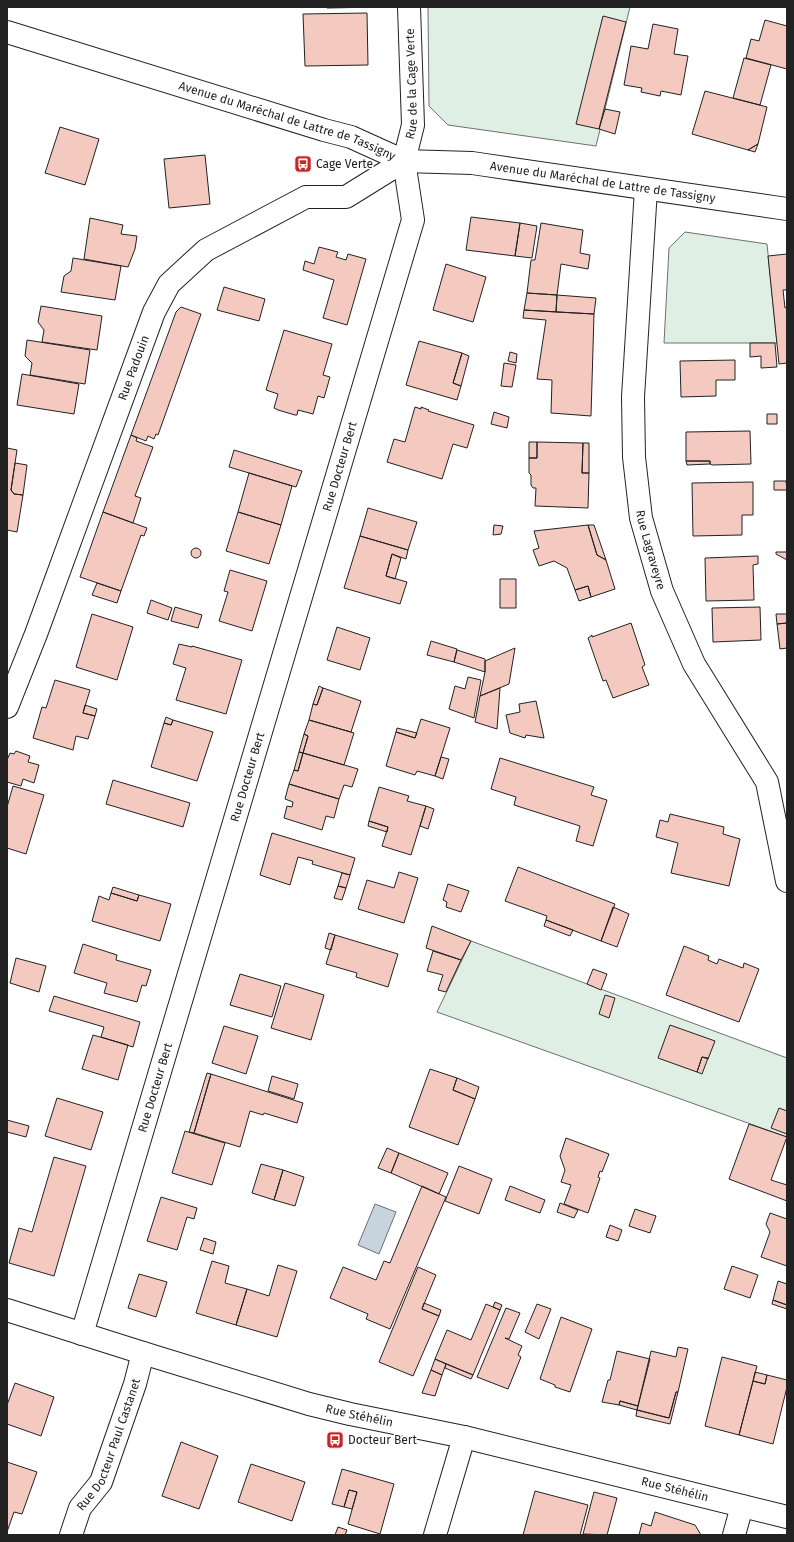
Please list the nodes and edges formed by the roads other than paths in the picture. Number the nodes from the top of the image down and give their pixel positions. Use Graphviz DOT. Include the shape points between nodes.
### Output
graph roads {
  1 [pos="409,7"];
  2 [pos="7,32"];
  3 [pos="404,161"];
  4 [pos="646,189"];
  5 [pos="787,209"];
  6 [pos="7,708"];
  7 [pos="787,881"];
  8 [pos="7,1310"];
  9 [pos="82,1334"];
  10 [pos="143,1353"];
  11 [pos="464,1437"];
  12 [pos="742,1506"];
  13 [pos="787,1517"];
  14 [pos="71,1535"];
  15 [pos="436,1535"];
  16 [pos="734,1535"];
  1 -- 3 [label="street, Rue de la Cage Verte" via="413,125"];
  2 -- 3 [label="street, Avenue du Maréchal de Lattre de Tassigny" via="351,137"];
  3 -- 4 [label="street, Avenue du Maréchal de Lattre de Tassigny" via="472,163"];
  3 -- 6 [label="street, Rue Padouin" via="346,197 306,197 206,250 169,284 154,312"];
  3 -- 9 [label="street, Rue Docteur Bert" via="413,220"];
  4 -- 5 [label="street, Avenue du Maréchal de Lattre de Tassigny"];
  4 -- 7 [label="street, Rue Lagraveyre" via="633,397 634,457 641,518 662,592 694,664 767,782"];
  8 -- 9 [label="street, Rue Stéhélin"];
  9 -- 10 [label="street, Rue Stéhélin"];
  10 -- 11 [label="street, Rue Stéhélin" via="309,1404"];
  10 -- 14 [label="street, Rue Docteur Paul Castanet" via="101,1482 80,1508"];
  11 -- 12 [label="street, Rue Stéhélin"];
  11 -- 15 [label="street"];
  12 -- 13 [label="street, Rue Stéhélin"];
  12 -- 16 [label="street"];
}
